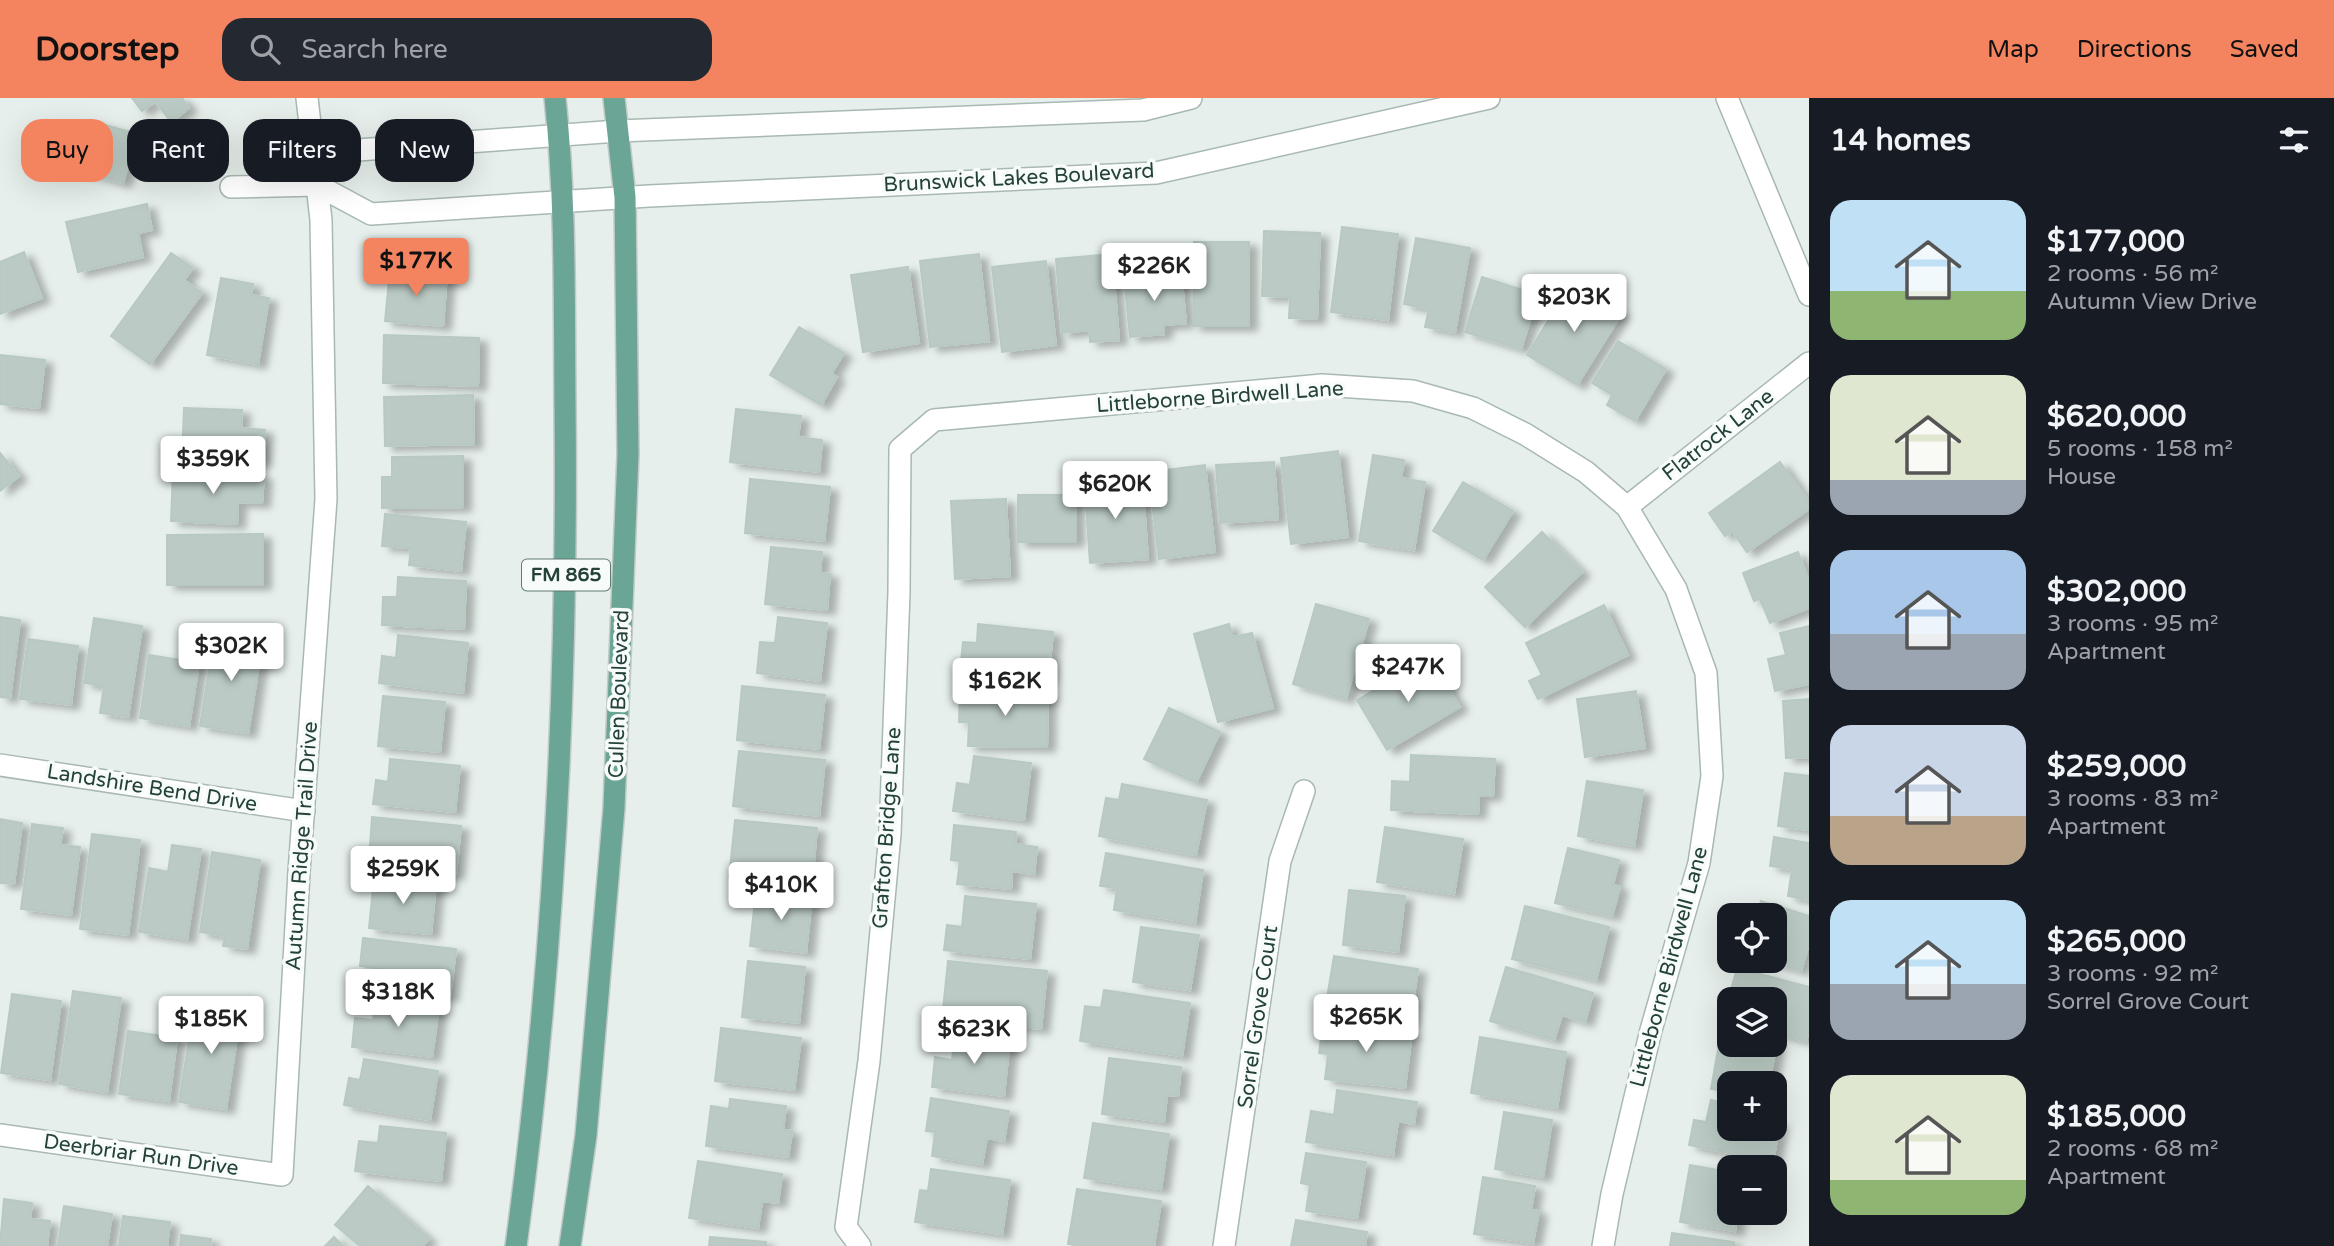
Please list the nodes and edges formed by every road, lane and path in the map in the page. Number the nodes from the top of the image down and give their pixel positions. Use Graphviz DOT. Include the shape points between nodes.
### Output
graph roads {
  1 [pos="307,98"];
  2 [pos="555,98"];
  3 [pos="614,98"];
  4 [pos="1191,98"];
  5 [pos="1489,98"];
  6 [pos="1727,98"];
  7 [pos="618,131"];
  8 [pos="559,136"];
  9 [pos="317,185"];
  10 [pos="231,187"];
  11 [pos="625,197"];
  12 [pos="562,201"];
  13 [pos="1809,295"];
  14 [pos="1809,363"];
  15 [pos="934,420"];
  16 [pos="1628,507"];
  17 [pos="0,765"];
  18 [pos="1304,791"];
  19 [pos="304,811"];
  20 [pos="0,1135"];
  21 [pos="282,1175"];
  22 [pos="516,1246"];
  23 [pos="570,1246"];
  24 [pos="860,1246"];
  25 [pos="1224,1246"];
  26 [pos="1603,1246"];
  1 -- 9 [label="street, Autumn Ridge Trail Drive"];
  2 -- 8 [label="main road, FM 865"];
  3 -- 7 [label="main road, Cullen Boulevard / FM 865"];
  4 -- 7 [label="street" via="1143,110"];
  5 -- 11 [label="street, Brunswick Lakes Boulevard" via="1156,173"];
  6 -- 13 [label="street"];
  7 -- 8 [label="street"];
  7 -- 11 [label="main road, Cullen Boulevard / FM 865"];
  8 -- 9 [label="street" via="344,151"];
  8 -- 12 [label="main road, FM 865"];
  9 -- 10 [label="street"];
  9 -- 12 [label="street, Brunswick Lakes Boulevard" via="371,214"];
  9 -- 19 [label="street, Autumn Ridge Trail Drive" via="326,499"];
  11 -- 12 [label="street, Brunswick Lakes Boulevard"];
  11 -- 23 [label="main road, Cullen Boulevard / FM 865" via="628,454 614,808 586,1135"];
  12 -- 22 [label="main road, FM 865" via="566,534 562,728 532,1131"];
  14 -- 16 [label="street, Flatrock Lane"];
  15 -- 16 [label="street, Littleborne Birdwell Lane" via="1322,385 1413,391 1473,408 1525,434 1586,472"];
  15 -- 24 [label="street, Grafton Bridge Lane" via="900,449 890,834 869,1061 846,1227"];
  16 -- 26 [label="street, Littleborne Birdwell Lane" via="1676,589 1706,673 1712,776 1699,863 1651,1030"];
  17 -- 19 [label="street, Landshire Bend Drive"];
  18 -- 25 [label="street, Sorrel Grove Court" via="1280,861"];
  19 -- 21 [label="street, Autumn Ridge Trail Drive"];
  20 -- 21 [label="street, Deerbriar Run Drive"];
}
